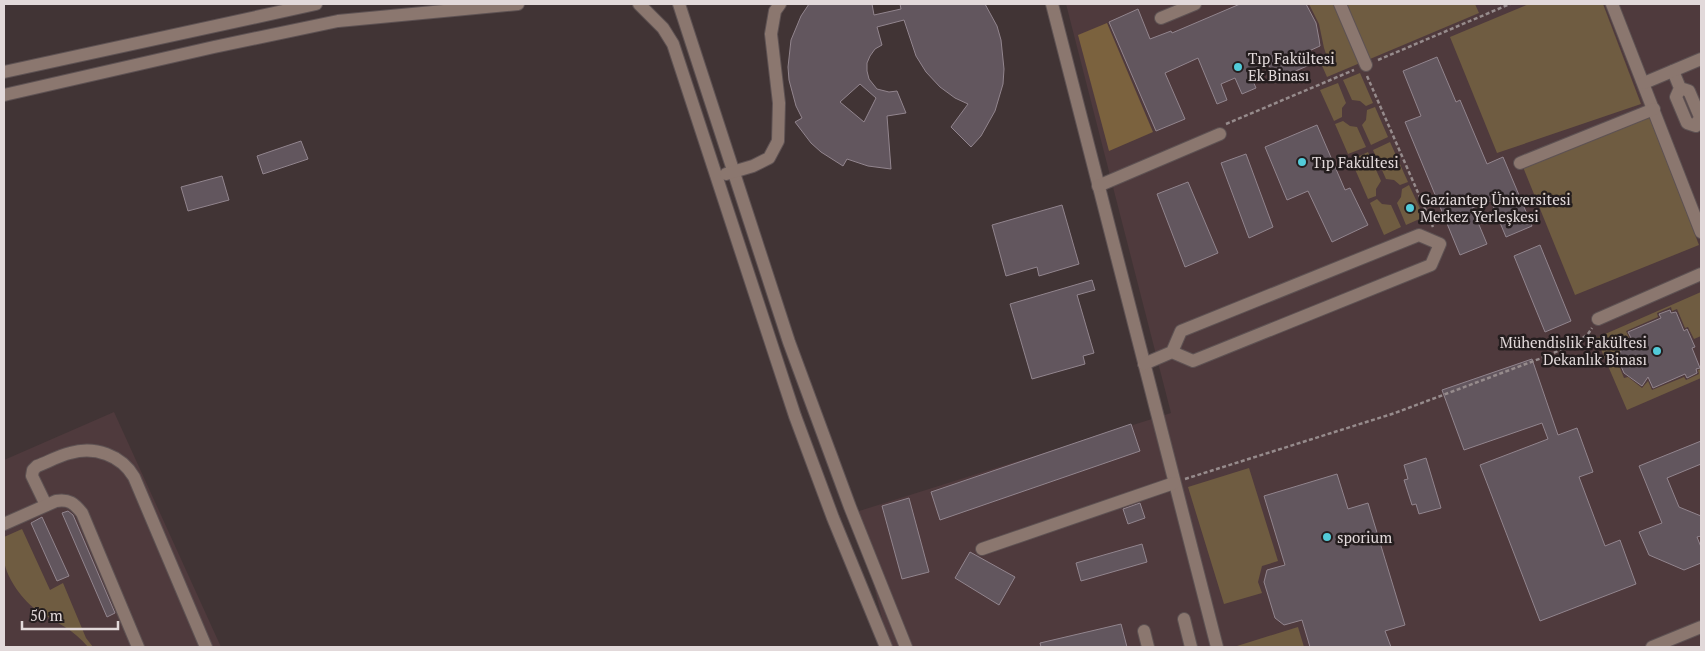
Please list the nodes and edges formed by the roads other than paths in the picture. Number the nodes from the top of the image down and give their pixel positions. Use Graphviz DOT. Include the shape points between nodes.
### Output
graph roads {
  1 [pos="316,4"];
  2 [pos="518,4"];
  3 [pos="639,4"];
  4 [pos="679,4"];
  5 [pos="780,4"];
  6 [pos="1052,4"];
  7 [pos="1195,4"];
  8 [pos="1340,4"];
  9 [pos="1612,4"];
  10 [pos="1161,18"];
  11 [pos="1701,59"];
  12 [pos="1364,66"];
  13 [pos="1673,71"];
  14 [pos="4,72"];
  15 [pos="1644,83"];
  16 [pos="1680,88"];
  17 [pos="4,95"];
  18 [pos="1654,109"];
  19 [pos="1222,130"];
  20 [pos="1520,163"];
  21 [pos="734,172"];
  22 [pos="716,177"];
  23 [pos="1098,186"];
  24 [pos="1701,232"];
  25 [pos="1701,274"];
  26 [pos="1598,319"];
  27 [pos="1172,352"];
  28 [pos="1144,364"];
  29 [pos="1174,483"];
  30 [pos="46,505"];
  31 [pos="4,524"];
  32 [pos="982,549"];
  33 [pos="1184,619"];
  34 [pos="1701,627"];
  35 [pos="1144,631"];
  36 [pos="138,647"];
  37 [pos="206,647"];
  38 [pos="886,647"];
  39 [pos="906,647"];
  40 [pos="1148,647"];
  41 [pos="1191,647"];
  42 [pos="1217,647"];
  43 [pos="1652,647"];
  1 -- 14 [label="street"];
  2 -- 17 [label="street" via="338,21"];
  3 -- 22 [label="street" via="663,28 673,44"];
  4 -- 21 [label="street"];
  5 -- 21 [label="street" via="775,11 771,34 779,103 778,141 769,158"];
  6 -- 23 [label="street"];
  7 -- 10 [label="street"];
  8 -- 12 [label="street"];
  9 -- 15 [label="street"];
  11 -- 13 [label="street"];
  13 -- 15 [label="street"];
  13 -- 16 [label="street"];
  15 -- 18 [label="street"];
  18 -- 20 [label="street"];
  18 -- 24 [label="street"];
  19 -- 23 [label="street"];
  21 -- 22 [label="street"];
  21 -- 39 [label="street" via="790,342 850,507"];
  22 -- 38 [label="street" via="795,416"];
  23 -- 28 [label="street"];
  25 -- 26 [label="street"];
  27 -- 27 [label="street" via="1181,331 1419,235 1440,244 1431,265 1202,358 1193,361"];
  27 -- 28 [label="street"];
  28 -- 29 [label="street"];
  29 -- 32 [label="street"];
  29 -- 42 [label="street"];
  30 -- 31 [label="street"];
  30 -- 36 [label="street" via="64,500 82,513"];
  30 -- 37 [label="street" via="32,476 37,466 71,452 101,452 120,460 134,477"];
  33 -- 41 [label="street"];
  34 -- 43 [label="street"];
  35 -- 40 [label="street"];
}
